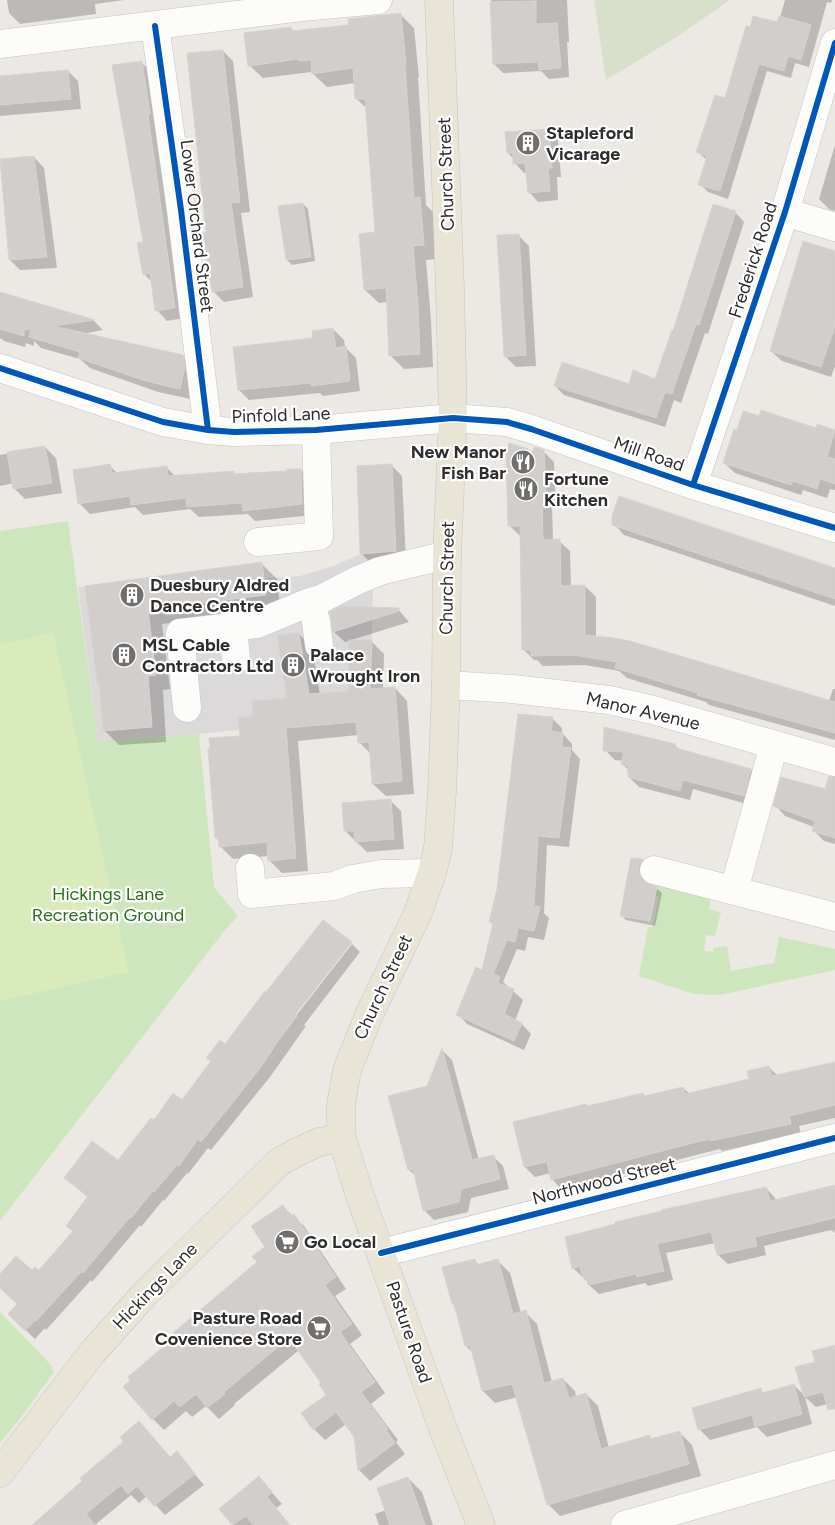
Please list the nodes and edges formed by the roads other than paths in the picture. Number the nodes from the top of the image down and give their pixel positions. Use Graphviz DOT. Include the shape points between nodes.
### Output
graph roads {
  1 [pos="378,0"];
  2 [pos="439,0"];
  3 [pos="212,9"];
  4 [pos="155,26"];
  5 [pos="835,43"];
  6 [pos="1,44"];
  7 [pos="785,212"];
  8 [pos="835,227"];
  9 [pos="0,368"];
  10 [pos="452,418"];
  11 [pos="208,430"];
  12 [pos="316,430"];
  13 [pos="693,485"];
  14 [pos="835,528"];
  15 [pos="258,542"];
  16 [pos="446,555"];
  17 [pos="310,602"];
  18 [pos="233,627"];
  19 [pos="319,645"];
  20 [pos="236,658"];
  21 [pos="446,685"];
  22 [pos="187,708"];
  23 [pos="774,745"];
  24 [pos="835,762"];
  25 [pos="250,868"];
  26 [pos="654,870"];
  27 [pos="432,873"];
  28 [pos="734,890"];
  29 [pos="835,917"];
  30 [pos="342,1138"];
  31 [pos="835,1138"];
  32 [pos="381,1253"];
  33 [pos="835,1465"];
  34 [pos="0,1473"];
  35 [pos="481,1525"];
  36 [pos="625,1525"];
  1 -- 3 [label="street"];
  2 -- 10 [label="main road, Church Street"];
  3 -- 4 [label="street"];
  4 -- 6 [label="street"];
  4 -- 11 [label="street, Lower Orchard Street"];
  5 -- 7 [label="street, Frederick Road"];
  7 -- 8 [label="street"];
  7 -- 13 [label="street, Frederick Road"];
  9 -- 11 [label="street, Pinfold Lane" via="163,422"];
  10 -- 12 [label="street, Pinfold Lane"];
  10 -- 13 [label="street, Mill Road" via="506,422"];
  10 -- 16 [label="main road, Church Street"];
  11 -- 12 [label="street, Pinfold Lane"];
  12 -- 15 [label="street" via="319,536"];
  13 -- 14 [label="street, Mill Road"];
  16 -- 17 [label="street" via="380,571"];
  16 -- 21 [label="main road, Church Street"];
  17 -- 18 [label="street" via="258,624"];
  17 -- 19 [label="street"];
  18 -- 20 [label="street"];
  18 -- 22 [label="street" via="180,633"];
  21 -- 23 [label="street, Manor Avenue" via="609,700"];
  21 -- 27 [label="main road, Church Street" via="439,839"];
  23 -- 24 [label="street, Manor Avenue"];
  23 -- 28 [label="street"];
  25 -- 27 [label="street" via="252,894 334,886 381,874"];
  26 -- 28 [label="street"];
  27 -- 30 [label="main road, Church Street" via="347,1070 341,1105"];
  28 -- 29 [label="street"];
  30 -- 32 [label="main road, Pasture Road"];
  30 -- 34 [label="main road, Hickings Lane" via="320,1142 279,1162 144,1296 92,1353"];
  31 -- 32 [label="street, Northwood Street"];
  32 -- 35 [label="main road, Pasture Road"];
  33 -- 36 [label="street"];
}
